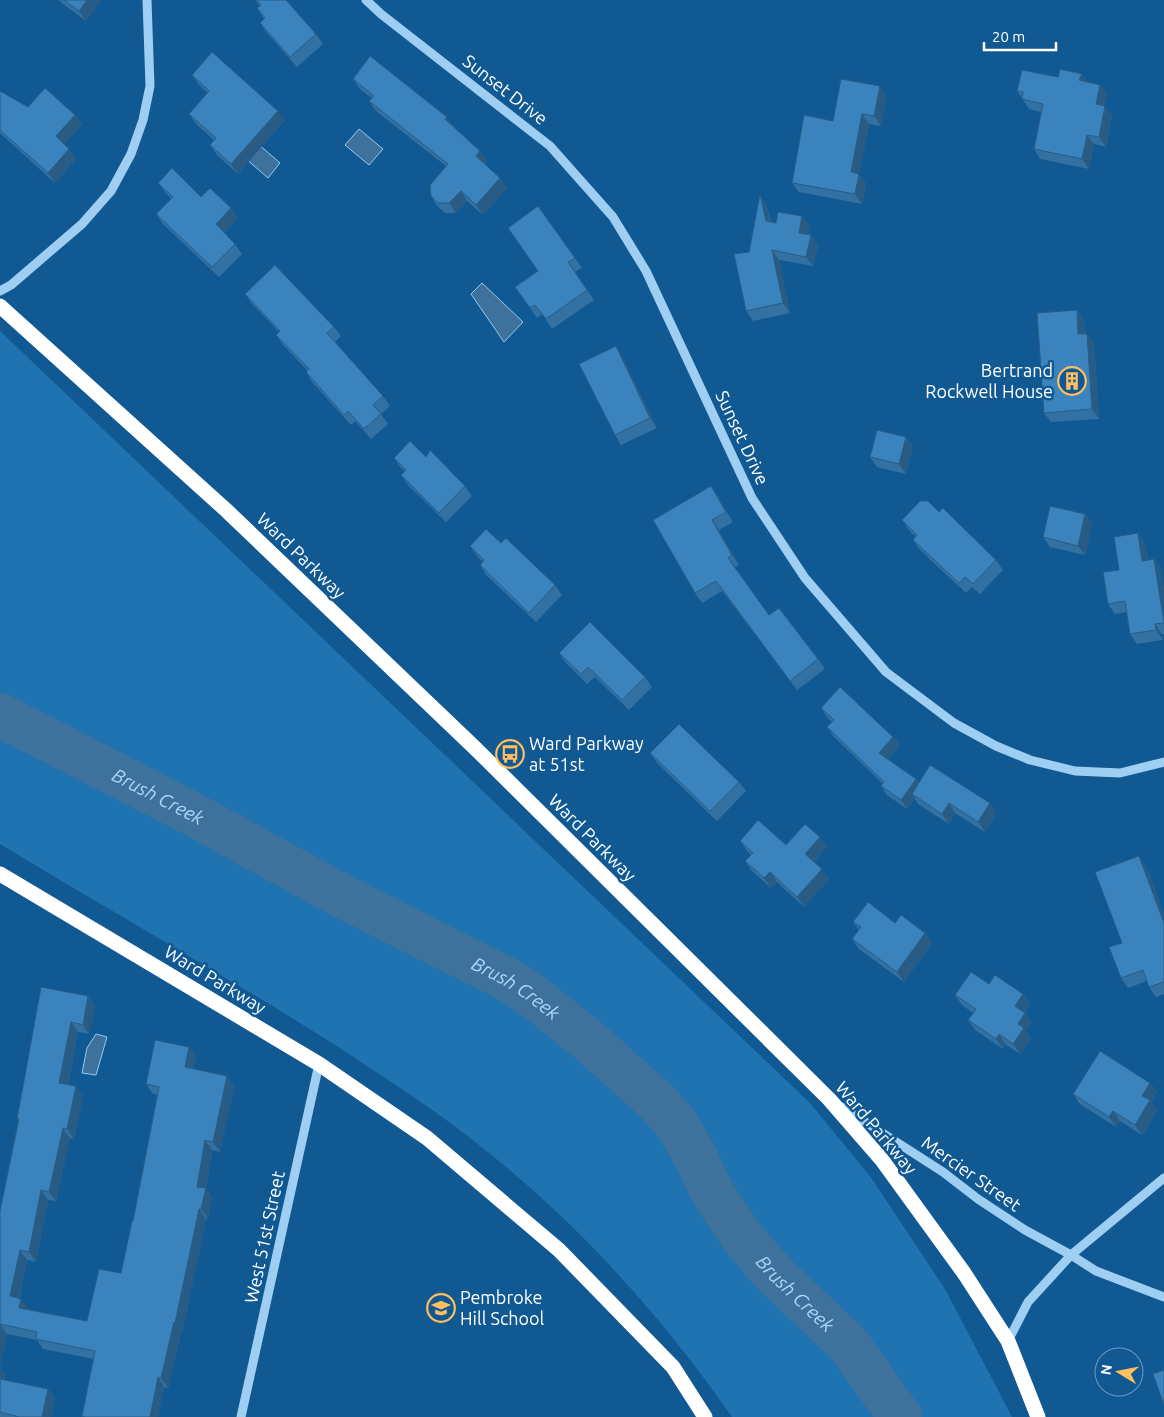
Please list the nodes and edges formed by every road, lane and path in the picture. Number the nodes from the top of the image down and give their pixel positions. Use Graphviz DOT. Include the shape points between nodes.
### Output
graph roads {
  1 [pos="147,0"];
  2 [pos="366,0"];
  3 [pos="0,291"];
  4 [pos="0,306"];
  5 [pos="1164,762"];
  6 [pos="0,874"];
  7 [pos="319,1064"];
  8 [pos="829,1099"];
  9 [pos="1164,1178"];
  10 [pos="1071,1255"];
  11 [pos="1164,1297"];
  12 [pos="1008,1341"];
  13 [pos="241,1417"];
  14 [pos="705,1417"];
  15 [pos="1038,1417"];
  1 -- 3 [label="street" via="150,86 132,154 111,191 82,224"];
  2 -- 5 [label="street, Sunset Drive" via="550,146 613,217 646,271 752,498 805,578 886,672 954,723 1030,760 1075,771 1120,773"];
  4 -- 8 [label="highway, Ward Parkway" via="226,510 458,732"];
  6 -- 7 [label="highway, Ward Parkway"];
  7 -- 13 [label="street, West 51st Street"];
  7 -- 14 [label="highway, Ward Parkway" via="427,1138 559,1250 673,1367"];
  8 -- 10 [label="street, Mercier Street" via="943,1172 1025,1230"];
  8 -- 12 [label="highway, Ward Parkway" via="882,1160 964,1273"];
  9 -- 10 [label="street"];
  10 -- 11 [label="street, Mercier Street" via="1096,1271"];
  10 -- 12 [label="street" via="1028,1302"];
  12 -- 15 [label="highway, Ward Parkway"];
}
